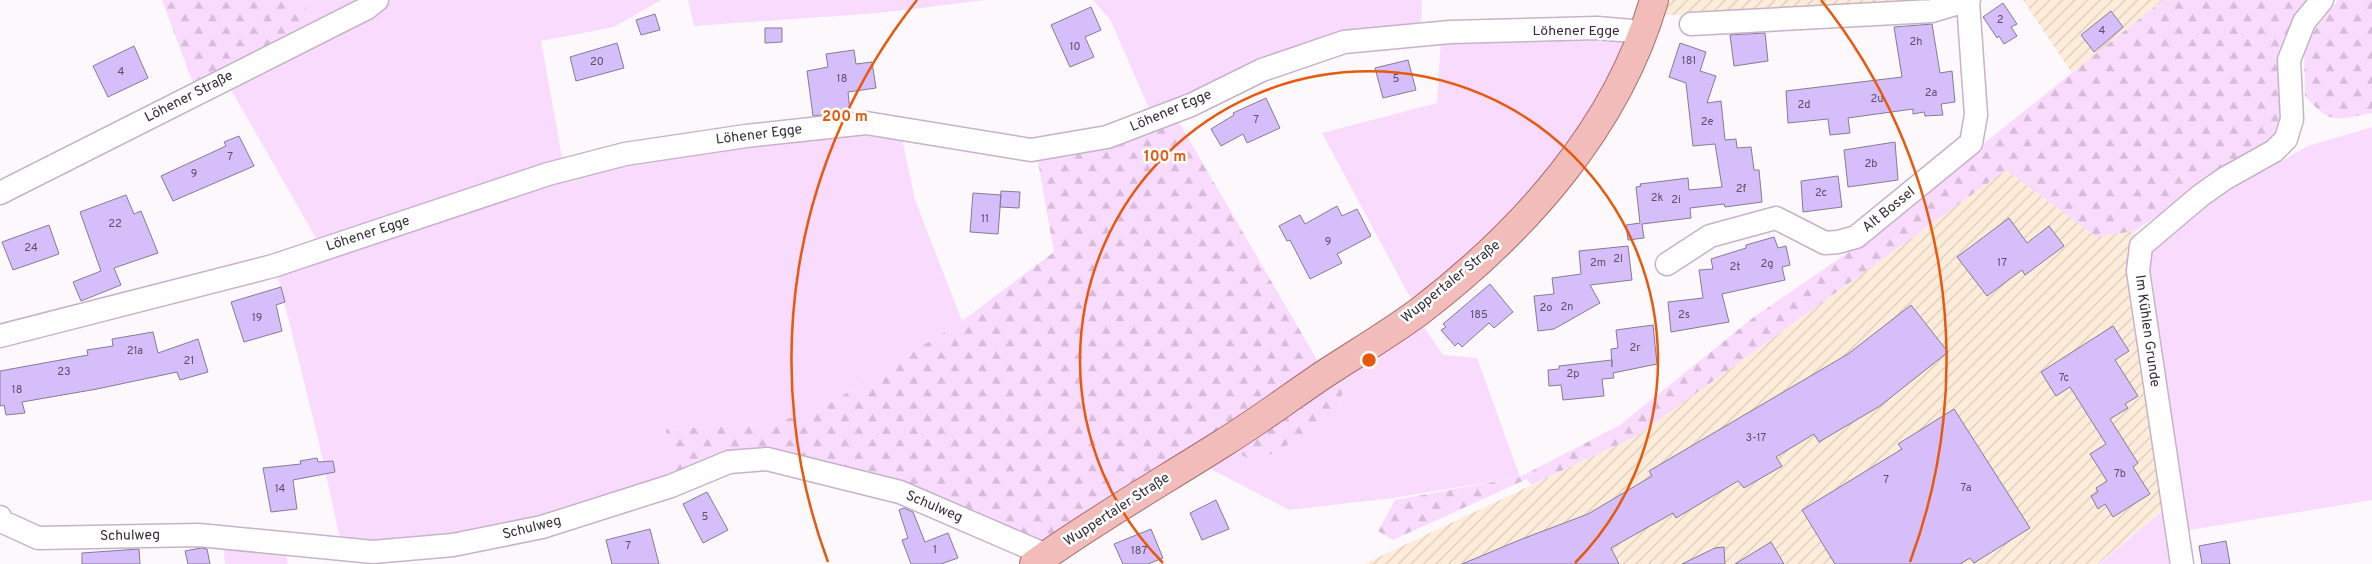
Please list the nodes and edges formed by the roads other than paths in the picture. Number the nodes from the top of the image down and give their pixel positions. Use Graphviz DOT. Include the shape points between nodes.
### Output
graph roads {
  1 [pos="377,0"];
  2 [pos="1654,0"];
  3 [pos="2322,0"];
  4 [pos="1969,1"];
  5 [pos="1691,24"];
  6 [pos="1644,32"];
  7 [pos="0,193"];
  8 [pos="1667,264"];
  9 [pos="0,336"];
  10 [pos="0,517"];
  11 [pos="1040,560"];
  12 [pos="2182,564"];
  1 -- 7 [label="street, Löhener Straße"];
  2 -- 6 [label="main road, Wuppertaler Straße"];
  3 -- 12 [label="street, Im Kühlen Grunde" via="2304,22 2288,60 2292,119 2286,139 2274,151 2216,185 2141,246 2138,271"];
  4 -- 5 [label="street, Alt Bossel" via="1932,12"];
  4 -- 8 [label="street, Alt Bossel" via="1976,115 1971,143 1856,237 1825,243 1776,218 1710,236"];
  6 -- 9 [label="street, Löhener Egge" via="1598,28 1450,32 1344,42 1262,70 1191,105 1107,137 1031,150 866,123 625,154 548,174 273,266"];
  6 -- 11 [label="main road, Wuppertaler Straße" via="1594,129 1555,184 1486,257 1419,312"];
  10 -- 11 [label="street, Schulweg" via="1,521 38,538 199,535 382,551 453,545 542,527 671,486 729,462 767,459 900,492"];
}
